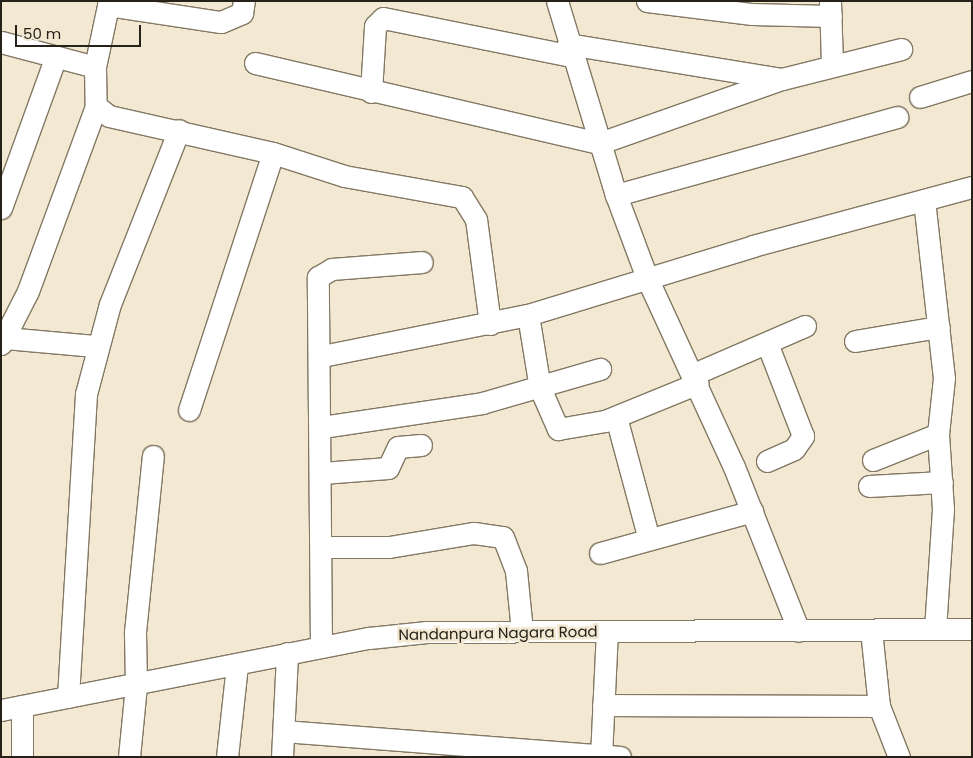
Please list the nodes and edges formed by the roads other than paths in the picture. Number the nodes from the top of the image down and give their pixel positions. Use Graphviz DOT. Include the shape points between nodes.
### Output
graph roads {
  1 [pos="244,1"];
  2 [pos="557,1"];
  3 [pos="647,1"];
  4 [pos="108,3"];
  5 [pos="831,8"];
  6 [pos="1,42"];
  7 [pos="901,49"];
  8 [pos="570,50"];
  9 [pos="55,60"];
  10 [pos="255,63"];
  11 [pos="832,66"];
  12 [pos="95,67"];
  13 [pos="782,79"];
  14 [pos="972,81"];
  15 [pos="371,92"];
  16 [pos="920,97"];
  17 [pos="96,106"];
  18 [pos="897,116"];
  19 [pos="179,130"];
  20 [pos="600,142"];
  21 [pos="273,153"];
  22 [pos="972,187"];
  23 [pos="616,196"];
  24 [pos="924,200"];
  25 [pos="1,208"];
  26 [pos="422,262"];
  27 [pos="647,278"];
  28 [pos="528,315"];
  29 [pos="490,324"];
  30 [pos="805,326"];
  31 [pos="939,327"];
  32 [pos="3,341"];
  33 [pos="855,341"];
  34 [pos="767,343"];
  35 [pos="95,346"];
  36 [pos="322,356"];
  37 [pos="600,369"];
  38 [pos="696,379"];
  39 [pos="540,388"];
  40 [pos="189,410"];
  41 [pos="616,417"];
  42 [pos="322,427"];
  43 [pos="938,434"];
  44 [pos="421,445"];
  45 [pos="153,456"];
  46 [pos="767,460"];
  47 [pos="873,460"];
  48 [pos="322,473"];
  49 [pos="942,482"];
  50 [pos="869,486"];
  51 [pos="752,511"];
  52 [pos="649,539"];
  53 [pos="323,547"];
  54 [pos="600,553"];
  55 [pos="936,629"];
  56 [pos="972,629"];
  57 [pos="871,630"];
  58 [pos="522,631"];
  59 [pos="607,631"];
  60 [pos="799,631"];
  61 [pos="321,647"];
  62 [pos="287,654"];
  63 [pos="237,665"];
  64 [pos="136,685"];
  65 [pos="68,697"];
  66 [pos="603,705"];
  67 [pos="22,706"];
  68 [pos="879,706"];
  69 [pos="1,710"];
  70 [pos="284,731"];
  71 [pos="607,756"];
  72 [pos="22,757"];
  73 [pos="128,757"];
  74 [pos="227,757"];
  75 [pos="282,757"];
  76 [pos="899,757"];
  1 -- 4 [label="street" via="242,13 221,22"];
  2 -- 8 [label="street"];
  3 -- 5 [label="street" via="752,14"];
  4 -- 12 [label="street"];
  5 -- 11 [label="street"];
  6 -- 9 [label="street"];
  7 -- 11 [label="street"];
  8 -- 13 [label="street"];
  8 -- 15 [label="street" via="383,18 376,26"];
  8 -- 20 [label="street"];
  9 -- 12 [label="street"];
  9 -- 25 [label="street"];
  10 -- 15 [label="street"];
  11 -- 13 [label="street"];
  12 -- 17 [label="street"];
  13 -- 20 [label="street"];
  14 -- 16 [label="street"];
  15 -- 20 [label="street"];
  17 -- 19 [label="street" via="109,116"];
  17 -- 32 [label="street" via="28,291"];
  18 -- 23 [label="street"];
  19 -- 21 [label="street"];
  19 -- 35 [label="street"];
  20 -- 23 [label="street"];
  21 -- 29 [label="street" via="344,176 462,197 476,219"];
  21 -- 40 [label="street"];
  22 -- 24 [label="street"];
  23 -- 27 [label="street"];
  24 -- 27 [label="street"];
  24 -- 31 [label="street"];
  26 -- 36 [label="street" via="322,272 317,288"];
  27 -- 28 [label="street"];
  27 -- 38 [label="street"];
  28 -- 29 [label="street"];
  28 -- 39 [label="street"];
  29 -- 36 [label="street"];
  30 -- 34 [label="street"];
  31 -- 33 [label="street"];
  31 -- 43 [label="street" via="944,378"];
  32 -- 35 [label="street"];
  34 -- 38 [label="street"];
  34 -- 46 [label="street" via="802,436 794,449"];
  35 -- 65 [label="street" via="84,412"];
  36 -- 42 [label="street"];
  37 -- 39 [label="street"];
  38 -- 41 [label="street"];
  38 -- 51 [label="street"];
  39 -- 41 [label="street" via="550,419 561,430"];
  39 -- 42 [label="street" via="482,403"];
  41 -- 52 [label="street"];
  42 -- 48 [label="street"];
  43 -- 47 [label="street"];
  43 -- 49 [label="street"];
  44 -- 48 [label="street" via="398,447 388,468"];
  45 -- 64 [label="street" via="135,632"];
  48 -- 53 [label="street"];
  49 -- 50 [label="street"];
  49 -- 55 [label="street"];
  51 -- 52 [label="street"];
  51 -- 60 [label="street"];
  52 -- 54 [label="street"];
  53 -- 58 [label="street" via="389,547 474,533 503,537 516,571"];
  53 -- 61 [label="street"];
  55 -- 56 [label="street, Nandanpura Nagara Road"];
  55 -- 57 [label="street, Nandanpura Nagara Road"];
  57 -- 60 [label="street, Nandanpura Nagara Road"];
  57 -- 68 [label="street"];
  58 -- 59 [label="street, Nandanpura Nagara Road"];
  58 -- 61 [label="street, Nandanpura Nagara Road" via="427,632"];
  59 -- 60 [label="street, Nandanpura Nagara Road"];
  59 -- 66 [label="street"];
  61 -- 62 [label="street, Nandanpura Nagara Road"];
  62 -- 63 [label="street, Nandanpura Nagara Road"];
  62 -- 70 [label="street"];
  63 -- 64 [label="street, Nandanpura Nagara Road"];
  63 -- 74 [label="street"];
  64 -- 65 [label="street, Nandanpura Nagara Road"];
  64 -- 73 [label="street"];
  65 -- 67 [label="street, Nandanpura Nagara Road"];
  66 -- 68 [label="street"];
  66 -- 71 [label="street"];
  67 -- 69 [label="street, Nandanpura Nagara Road"];
  67 -- 72 [label="street"];
  68 -- 76 [label="street"];
  70 -- 71 [label="street"];
  70 -- 75 [label="street"];
}
